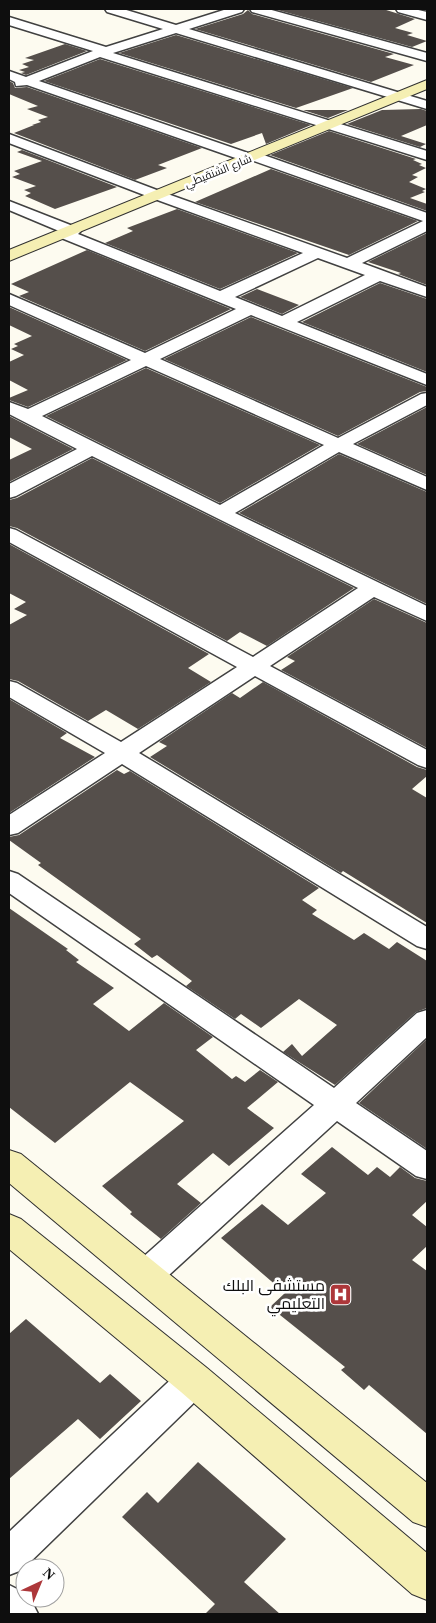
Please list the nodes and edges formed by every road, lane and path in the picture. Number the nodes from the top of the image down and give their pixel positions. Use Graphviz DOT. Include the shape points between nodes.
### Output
graph roads {
  1 [pos="111,9"];
  2 [pos="238,9"];
  3 [pos="256,9"];
  4 [pos="402,9"];
  5 [pos="427,16"];
  6 [pos="9,21"];
  7 [pos="176,28"];
  8 [pos="103,52"];
  9 [pos="427,57"];
  10 [pos="9,75"];
  11 [pos="26,81"];
  12 [pos="427,84"];
  13 [pos="9,87"];
  14 [pos="397,96"];
  15 [pos="427,105"];
  16 [pos="326,125"];
  17 [pos="9,138"];
  18 [pos="427,156"];
  19 [pos="251,157"];
  20 [pos="157,195"];
  21 [pos="9,205"];
  22 [pos="427,218"];
  23 [pos="427,225"];
  24 [pos="68,233"];
  25 [pos="318,252"];
  26 [pos="9,256"];
  27 [pos="349,263"];
  28 [pos="381,274"];
  29 [pos="427,292"];
  30 [pos="220,297"];
  31 [pos="9,299"];
  32 [pos="250,309"];
  33 [pos="283,322"];
  34 [pos="145,360"];
  35 [pos="427,380"];
  36 [pos="427,398"];
  37 [pos="9,407"];
  38 [pos="28,416"];
  39 [pos="338,445"];
  40 [pos="93,448"];
  41 [pos="427,484"];
  42 [pos="9,492"];
  43 [pos="220,514"];
  44 [pos="9,534"];
  45 [pos="28,544"];
  46 [pos="9,556"];
  47 [pos="373,588"];
  48 [pos="427,614"];
  49 [pos="254,668"];
  50 [pos="9,688"];
  51 [pos="122,753"];
  52 [pos="427,760"];
  53 [pos="9,827"];
  54 [pos="9,880"];
  55 [pos="427,939"];
  56 [pos="427,1021"];
  57 [pos="336,1103"];
  58 [pos="9,1164"];
  59 [pos="427,1167"];
  60 [pos="9,1229"];
  61 [pos="145,1276"];
  62 [pos="194,1380"];
  63 [pos="427,1508"];
  64 [pos="9,1557"];
  65 [pos="427,1580"];
  66 [pos="9,1604"];
  67 [pos="19,1614"];
  1 -- 7 [label="street"];
  2 -- 7 [label="street"];
  3 -- 9 [label="street"];
  4 -- 5 [label="street"];
  6 -- 8 [label="street"];
  7 -- 8 [label="street"];
  7 -- 14 [label="street"];
  8 -- 11 [label="street"];
  8 -- 16 [label="street"];
  10 -- 11 [label="street"];
  11 -- 13 [label="street"];
  11 -- 19 [label="street"];
  12 -- 14 [label="street, شارع الشنقيطي"];
  14 -- 15 [label="street"];
  14 -- 16 [label="street, شارع الشنقيطي"];
  16 -- 18 [label="street"];
  16 -- 19 [label="street, شارع الشنقيطي"];
  17 -- 20 [label="street"];
  19 -- 20 [label="street, شارع الشنقيطي"];
  19 -- 22 [label="street"];
  20 -- 24 [label="street, شارع الشنقيطي"];
  20 -- 25 [label="street"];
  21 -- 24 [label="street"];
  23 -- 27 [label="street"];
  24 -- 26 [label="street, شارع الشنقيطي"];
  24 -- 30 [label="street"];
  25 -- 27 [label="street"];
  25 -- 30 [label="street"];
  27 -- 28 [label="street"];
  28 -- 29 [label="street"];
  28 -- 33 [label="street"];
  30 -- 32 [label="street"];
  31 -- 34 [label="street"];
  32 -- 33 [label="street"];
  32 -- 34 [label="street"];
  33 -- 35 [label="street"];
  34 -- 38 [label="street"];
  34 -- 39 [label="street"];
  36 -- 39 [label="street"];
  37 -- 38 [label="street"];
  38 -- 40 [label="street"];
  39 -- 41 [label="street"];
  39 -- 43 [label="street"];
  40 -- 42 [label="street"];
  40 -- 43 [label="street"];
  43 -- 47 [label="street"];
  44 -- 45 [label="street"];
  45 -- 46 [label="street"];
  45 -- 49 [label="street"];
  47 -- 48 [label="street"];
  47 -- 49 [label="street"];
  49 -- 51 [label="street"];
  49 -- 52 [label="street"];
  50 -- 51 [label="street"];
  51 -- 53 [label="street"];
  51 -- 55 [label="street"];
  54 -- 57 [label="street"];
  56 -- 57 [label="street"];
  57 -- 59 [label="street"];
  57 -- 61 [label="street"];
  58 -- 61 [label="street"];
  60 -- 62 [label="street"];
  61 -- 63 [label="street"];
  62 -- 64 [label="street"];
  62 -- 65 [label="street"];
  66 -- 67 [label="street"];
}
